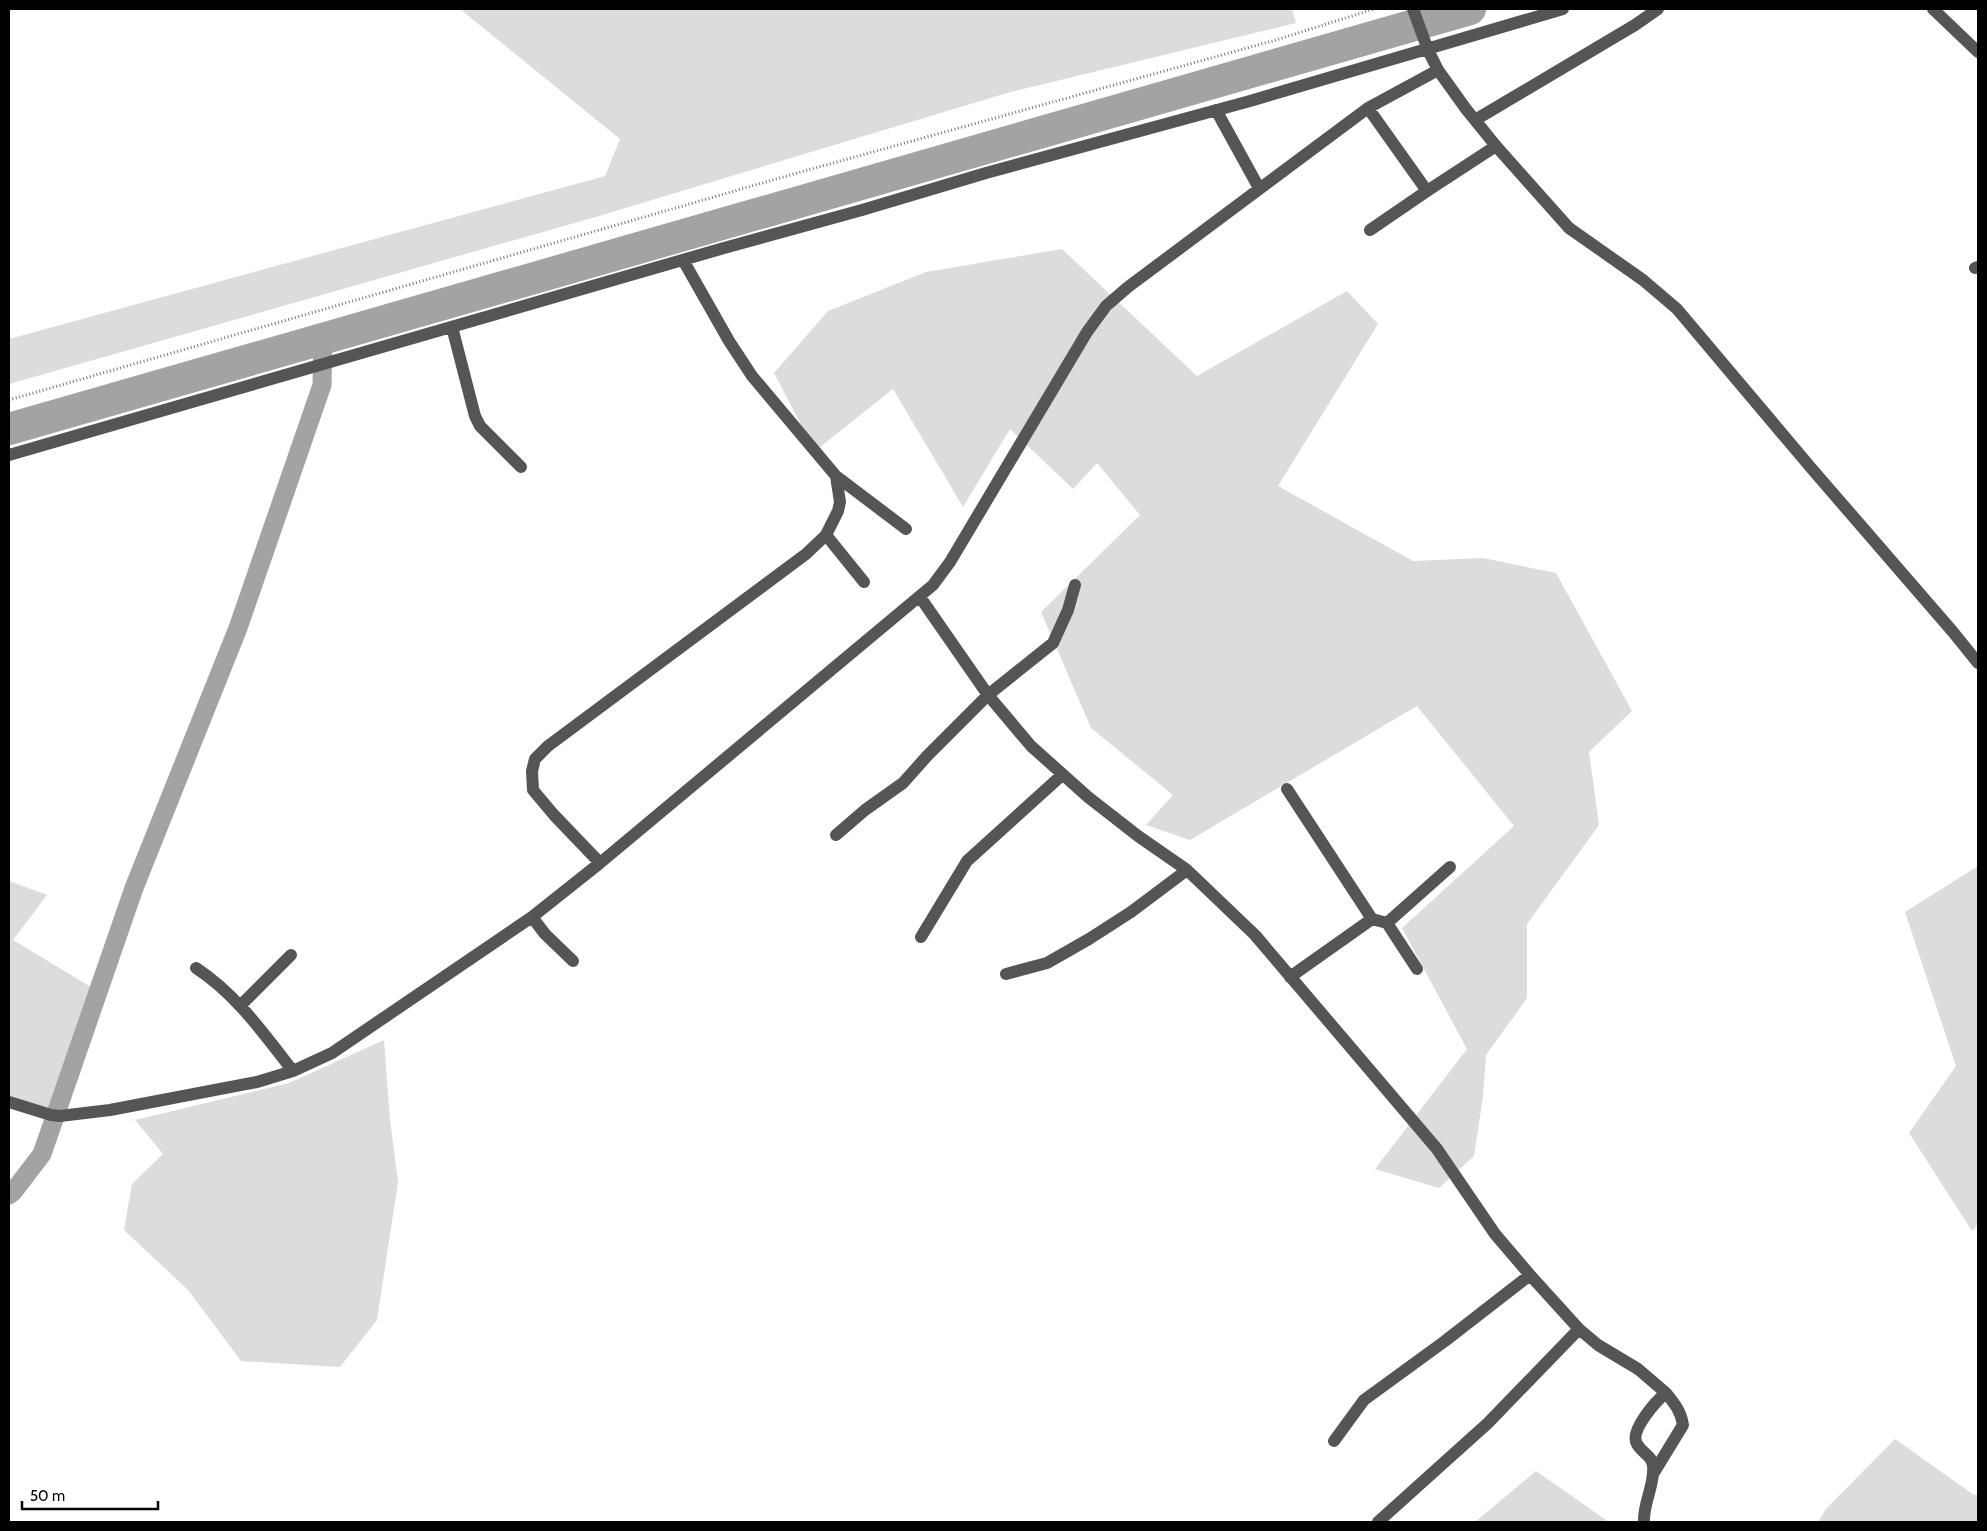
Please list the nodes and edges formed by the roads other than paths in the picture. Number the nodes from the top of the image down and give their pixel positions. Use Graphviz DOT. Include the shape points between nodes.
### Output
graph roads {
  1 [pos="1413,9"];
  2 [pos="1563,9"];
  3 [pos="1658,9"];
  4 [pos="1933,9"];
  5 [pos="1426,44"];
  6 [pos="1978,52"];
  7 [pos="1438,70"];
  8 [pos="1368,108"];
  9 [pos="1216,110"];
  10 [pos="1475,120"];
  11 [pos="1496,146"];
  12 [pos="1258,188"];
  13 [pos="1426,190"];
  14 [pos="1370,230"];
  15 [pos="683,260"];
  16 [pos="452,327"];
  17 [pos="9,455"];
  18 [pos="521,467"];
  19 [pos="836,476"];
  20 [pos="906,529"];
  21 [pos="826,535"];
  22 [pos="864,582"];
  23 [pos="1076,584"];
  24 [pos="920,597"];
  25 [pos="1978,663"];
  26 [pos="988,694"];
  27 [pos="1062,775"];
  28 [pos="1287,789"];
  29 [pos="836,835"];
  30 [pos="600,863"];
  31 [pos="1450,867"];
  32 [pos="1187,870"];
  33 [pos="532,918"];
  34 [pos="1372,919"];
  35 [pos="1387,923"];
  36 [pos="921,937"];
  37 [pos="291,955"];
  38 [pos="573,961"];
  39 [pos="196,968"];
  40 [pos="1417,969"];
  41 [pos="1006,974"];
  42 [pos="1290,977"];
  43 [pos="240,1006"];
  44 [pos="293,1071"];
  45 [pos="9,1102"];
  46 [pos="1530,1275"];
  47 [pos="1579,1329"];
  48 [pos="1666,1393"];
  49 [pos="1334,1441"];
  50 [pos="1653,1474"];
  51 [pos="1378,1522"];
  52 [pos="1644,1522"];
  1 -- 5 [label="street"];
  2 -- 5 [label="street"];
  3 -- 10 [label="street"];
  4 -- 6 [label="street"];
  5 -- 7 [label="street"];
  5 -- 9 [label="street"];
  7 -- 8 [label="street"];
  7 -- 10 [label="street"];
  8 -- 12 [label="street"];
  8 -- 13 [label="street"];
  9 -- 12 [label="street"];
  9 -- 15 [label="street"];
  10 -- 11 [label="street"];
  11 -- 13 [label="street"];
  11 -- 25 [label="street" via="1569,228 1643,280 1677,309"];
  12 -- 24 [label="street" via="1106,306 1082,340 950,562"];
  13 -- 14 [label="street"];
  15 -- 16 [label="street"];
  15 -- 19 [label="street" via="752,376"];
  16 -- 17 [label="street"];
  16 -- 18 [label="street" via="475,416 480,426"];
  19 -- 20 [label="street"];
  19 -- 21 [label="street" via="840,502"];
  21 -- 22 [label="street"];
  21 -- 30 [label="street" via="806,554 548,746 535,759 533,790"];
  23 -- 26 [label="street" via="1053,643"];
  24 -- 26 [label="street"];
  24 -- 30 [label="street"];
  26 -- 27 [label="street" via="1031,746"];
  26 -- 29 [label="street" via="903,783"];
  27 -- 32 [label="street" via="1138,836"];
  27 -- 36 [label="street" via="967,860"];
  28 -- 34 [label="street"];
  30 -- 33 [label="street"];
  31 -- 35 [label="street"];
  32 -- 41 [label="street" via="1089,939 1047,963"];
  32 -- 42 [label="street" via="1255,935"];
  33 -- 38 [label="street"];
  33 -- 44 [label="street" via="332,1053"];
  34 -- 35 [label="street"];
  34 -- 42 [label="street"];
  35 -- 40 [label="street"];
  37 -- 43 [label="street"];
  39 -- 43 [label="street"];
  42 -- 46 [label="street" via="1438,1149 1495,1234"];
  43 -- 44 [label="street"];
  44 -- 45 [label="street" via="225,1089 110,1110 56,1115"];
  46 -- 47 [label="street"];
  46 -- 49 [label="street" via="1364,1400"];
  47 -- 48 [label="street" via="1598,1345 1638,1369"];
  47 -- 51 [label="street" via="1488,1423"];
  48 -- 50 [label="street" via="1676,1404 1683,1425"];
  48 -- 50 [label="street" via="1653,1406 1635,1435 1636,1444 1651,1458"];
  50 -- 52 [label="street"];
}
